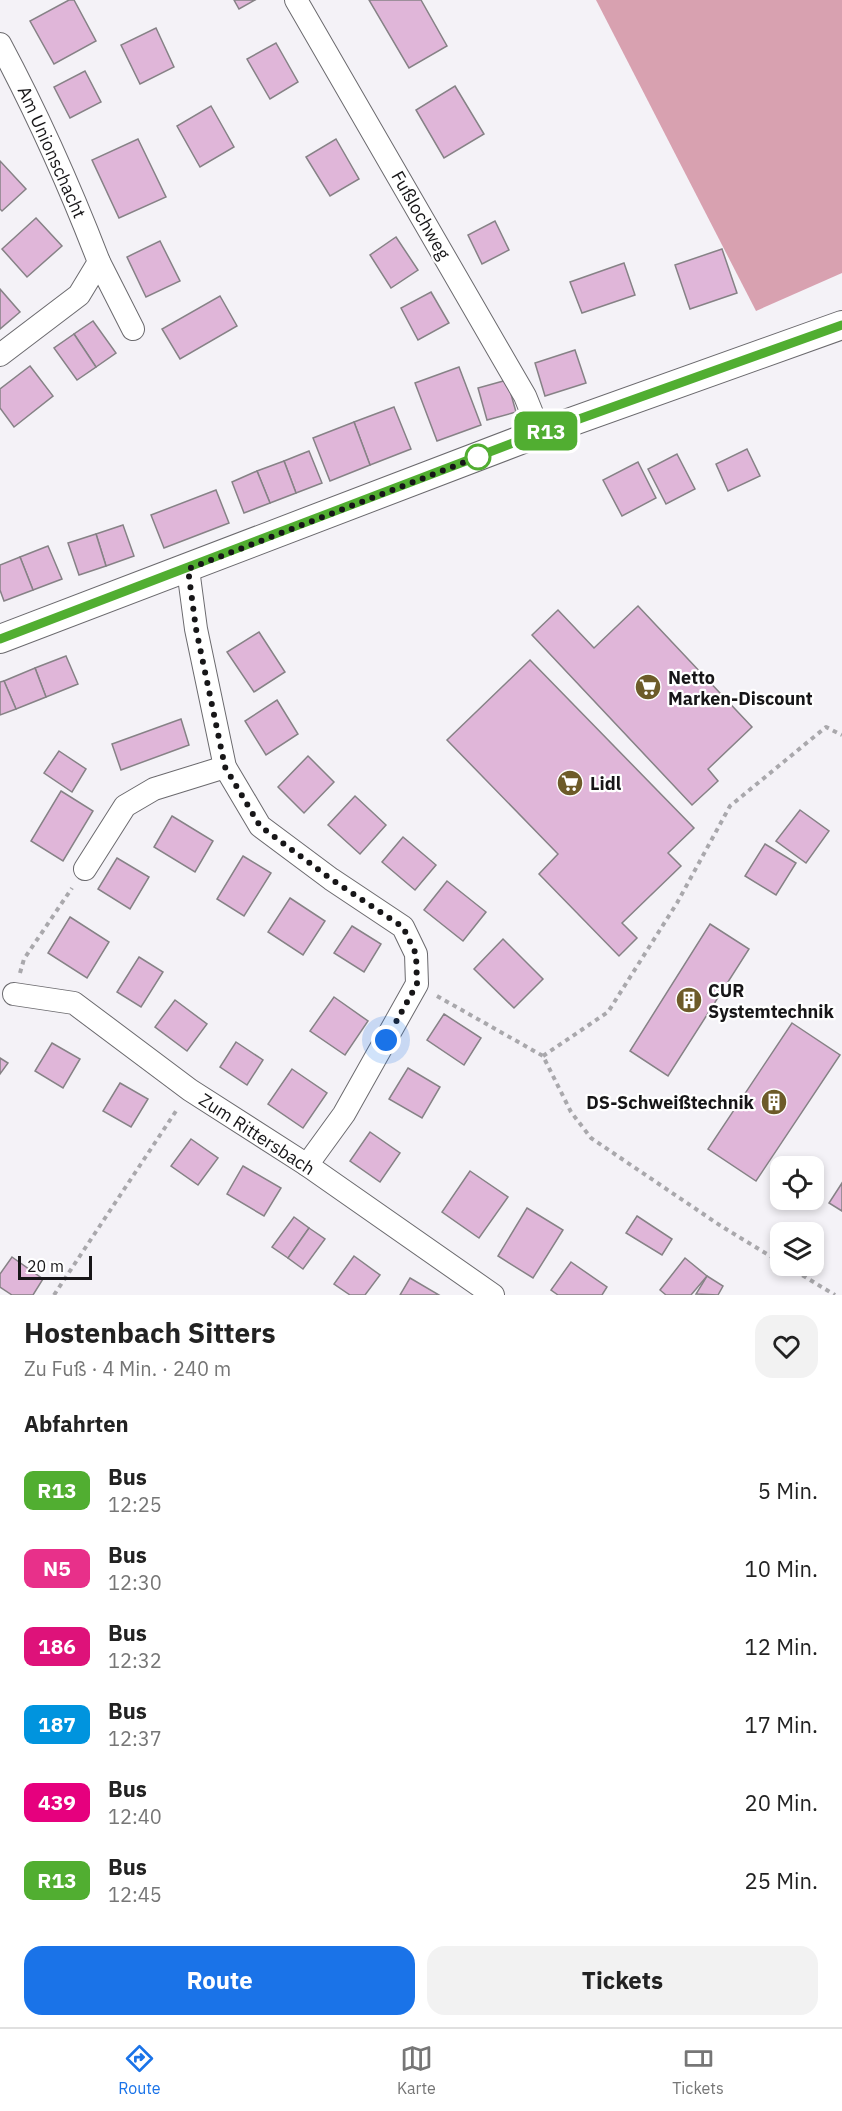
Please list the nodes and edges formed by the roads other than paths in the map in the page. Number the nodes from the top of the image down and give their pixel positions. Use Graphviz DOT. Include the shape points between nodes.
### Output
graph roads {
  1 [pos="296,0"];
  2 [pos="0,44"];
  3 [pos="99,262"];
  4 [pos="842,325"];
  5 [pos="133,329"];
  6 [pos="0,355"];
  7 [pos="540,433"];
  8 [pos="188,569"];
  9 [pos="0,639"];
  10 [pos="225,767"];
  11 [pos="85,869"];
  12 [pos="14,994"];
  13 [pos="307,1165"];
  14 [pos="493,1295"];
  1 -- 7 [label="street, Fußlochweg" via="507,364"];
  2 -- 3 [label="street, Am Unionschacht" via="74,196"];
  3 -- 5 [label="street, Am Unionschacht"];
  3 -- 6 [label="street" via="79,295"];
  4 -- 7 [label="street"];
  7 -- 8 [label="street"];
  8 -- 9 [label="street"];
  8 -- 10 [label="street" via="196,629"];
  10 -- 11 [label="street" via="154,789 125,806"];
  10 -- 13 [label="street" via="260,826 403,927 416,954 417,984 344,1114"];
  12 -- 13 [label="street, Zum Rittersbach" via="74,1003 190,1090"];
  13 -- 14 [label="street, Zum Rittersbach"];
}
